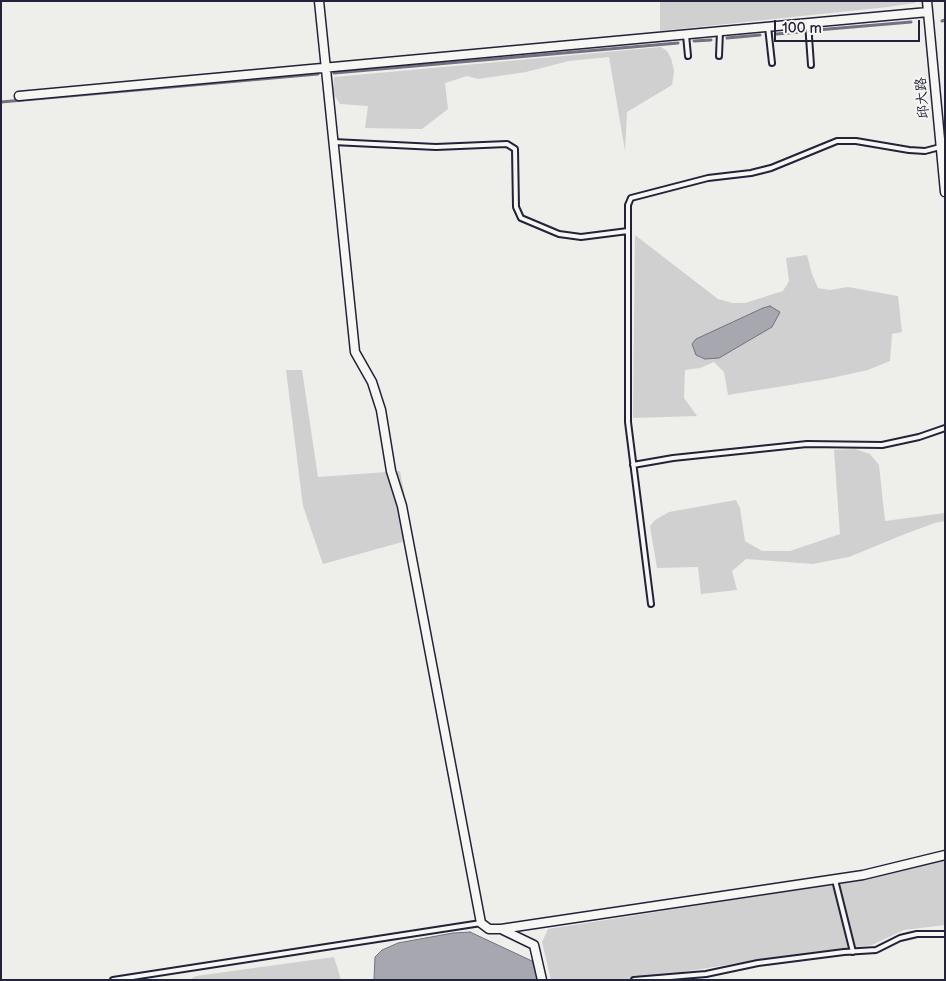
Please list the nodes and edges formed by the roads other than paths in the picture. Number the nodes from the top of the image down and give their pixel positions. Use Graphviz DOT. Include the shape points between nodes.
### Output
graph roads {
  1 [pos="319,1"];
  2 [pos="927,1"];
  3 [pos="928,12"];
  4 [pos="808,23"];
  5 [pos="768,27"];
  6 [pos="720,31"];
  7 [pos="686,35"];
  8 [pos="688,56"];
  9 [pos="718,56"];
  10 [pos="772,63"];
  11 [pos="811,65"];
  12 [pos="325,68"];
  13 [pos="19,96"];
  14 [pos="334,142"];
  15 [pos="940,147"];
  16 [pos="945,192"];
  17 [pos="628,231"];
  18 [pos="945,428"];
  19 [pos="634,465"];
  20 [pos="651,604"];
  21 [pos="945,855"];
  22 [pos="835,880"];
  23 [pos="481,923"];
  24 [pos="501,929"];
  25 [pos="945,934"];
  26 [pos="853,952"];
  27 [pos="119,979"];
  28 [pos="113,980"];
  29 [pos="542,980"];
  30 [pos="634,980"];
  1 -- 12 [label="street"];
  2 -- 3 [label="street, 邱大路"];
  3 -- 4 [label="street"];
  3 -- 15 [label="street, 邱大路"];
  4 -- 5 [label="street"];
  4 -- 11 [label="lane"];
  5 -- 6 [label="street"];
  5 -- 10 [label="lane"];
  6 -- 7 [label="street"];
  6 -- 9 [label="lane"];
  7 -- 8 [label="lane"];
  7 -- 12 [label="street"];
  12 -- 13 [label="street"];
  12 -- 14 [label="street"];
  14 -- 17 [label="lane" via="436,147 507,144 515,149 516,207 521,218 559,234 581,237"];
  14 -- 23 [label="street" via="355,352 372,382 402,506"];
  15 -- 16 [label="street, 邱大路"];
  15 -- 17 [label="lane" via="909,150 837,141 771,168 708,178 631,198"];
  17 -- 19 [label="lane" via="628,422"];
  18 -- 19 [label="lane" via="882,445 807,444"];
  19 -- 20 [label="lane"];
  21 -- 22 [label="street"];
  22 -- 24 [label="street"];
  22 -- 26 [label="lane"];
  23 -- 24 [label="street" via="489,929"];
  23 -- 27 [label="lane"];
  24 -- 29 [label="street" via="534,945"];
  25 -- 26 [label="lane" via="917,934 876,950"];
  26 -- 30 [label="lane" via="758,963 706,974"];
  27 -- 28 [label="lane"];
}
